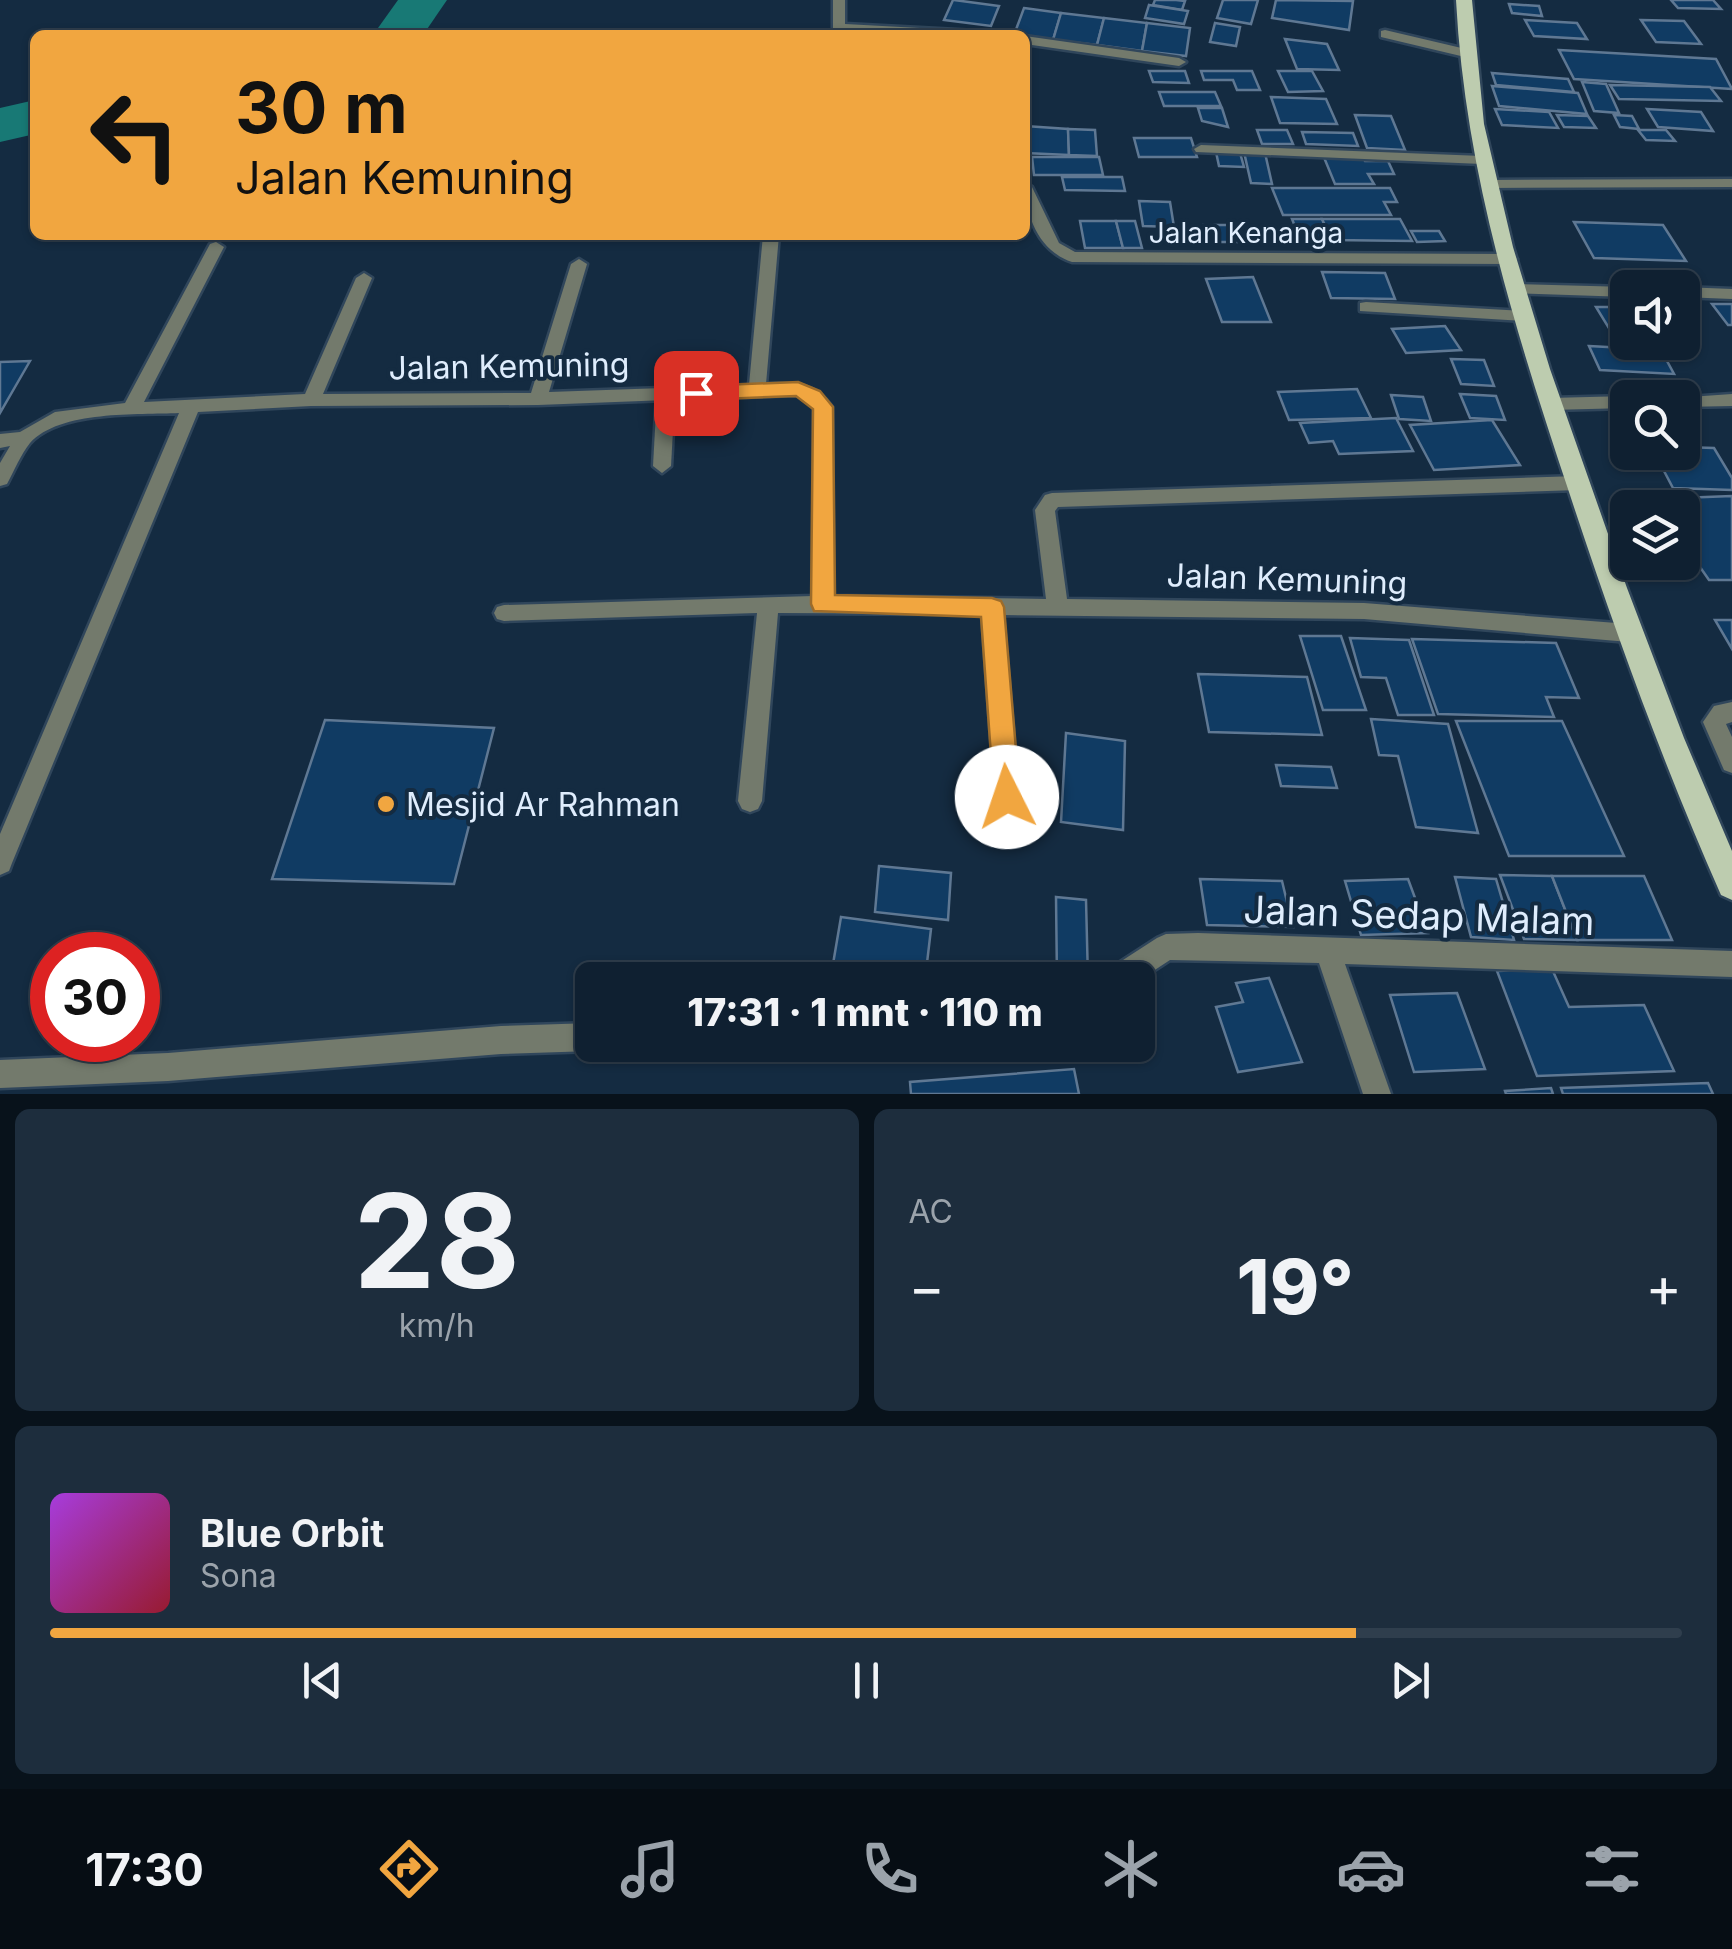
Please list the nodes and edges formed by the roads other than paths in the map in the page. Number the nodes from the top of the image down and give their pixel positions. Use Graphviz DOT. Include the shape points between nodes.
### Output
graph roads {
  1 [pos="839,0"];
  2 [pos="1464,0"];
  3 [pos="839,30"];
  4 [pos="1385,34"];
  5 [pos="1030,41"];
  6 [pos="1465,53"];
  7 [pos="1180,62"];
  8 [pos="1200,149"];
  9 [pos="1482,160"];
  10 [pos="1732,183"];
  11 [pos="1488,184"];
  12 [pos="1030,198"];
  13 [pos="771,240"];
  14 [pos="216,247"];
  15 [pos="1509,258"];
  16 [pos="579,264"];
  17 [pos="364,278"];
  18 [pos="1517,289"];
  19 [pos="1610,292"];
  20 [pos="1700,293"];
  21 [pos="1732,294"];
  22 [pos="1366,307"];
  23 [pos="1524,316"];
  24 [pos="757,391"];
  25 [pos="666,394"];
  26 [pos="538,399"];
  27 [pos="310,400"];
  28 [pos="1732,400"];
  29 [pos="1700,401"];
  30 [pos="1610,402"];
  31 [pos="1550,404"];
  32 [pos="190,409"];
  33 [pos="130,411"];
  34 [pos="24,438"];
  35 [pos="0,441"];
  36 [pos="662,466"];
  37 [pos="0,479"];
  38 [pos="1578,483"];
  39 [pos="823,604"];
  40 [pos="768,606"];
  41 [pos="992,607"];
  42 [pos="1058,607"];
  43 [pos="504,613"];
  44 [pos="1629,633"];
  45 [pos="1732,712"];
  46 [pos="1732,763"];
  47 [pos="750,801"];
  48 [pos="1010,835"];
  49 [pos="1721,835"];
  50 [pos="0,862"];
  51 [pos="1732,885"];
  52 [pos="1327,948"];
  53 [pos="1143,962"];
  54 [pos="1732,964"];
  55 [pos="575,1038"];
  56 [pos="0,1074"];
  57 [pos="1377,1094"];
  1 -- 3 [label="street"];
  2 -- 6 [label="main road"];
  4 -- 6 [label="street"];
  5 -- 7 [label="street"];
  6 -- 9 [label="main road"];
  8 -- 9 [label="street"];
  9 -- 11 [label="main road"];
  10 -- 11 [label="street"];
  11 -- 15 [label="main road"];
  12 -- 15 [label="street, Jalan Kenanga" via="1052,246 1072,257"];
  13 -- 24 [label="street"];
  14 -- 33 [label="street"];
  15 -- 18 [label="main road"];
  16 -- 26 [label="street"];
  17 -- 27 [label="street"];
  18 -- 19 [label="street"];
  18 -- 23 [label="main road"];
  20 -- 21 [label="street"];
  22 -- 23 [label="street"];
  23 -- 31 [label="main road"];
  24 -- 25 [label="street, Jalan Kemuning"];
  24 -- 39 [label="street, Jalan Kemuning" via="798,389 823,407"];
  25 -- 26 [label="street, Jalan Kemuning"];
  25 -- 36 [label="street"];
  26 -- 27 [label="street, Jalan Kemuning"];
  27 -- 32 [label="street, Jalan Kemuning"];
  28 -- 29 [label="street"];
  30 -- 31 [label="street"];
  31 -- 38 [label="main road"];
  32 -- 33 [label="street, Jalan Kemuning"];
  32 -- 50 [label="street"];
  33 -- 34 [label="street, Jalan Kemuning" via="75,412"];
  34 -- 35 [label="street, Jalan Kemuning"];
  34 -- 37 [label="street"];
  38 -- 42 [label="street" via="1052,500 1044,510"];
  38 -- 44 [label="main road"];
  39 -- 40 [label="street, Jalan Kemuning"];
  39 -- 41 [label="street, Jalan Kemuning"];
  40 -- 43 [label="street, Jalan Kemuning"];
  40 -- 47 [label="street"];
  41 -- 42 [label="street, Jalan Kemuning"];
  41 -- 48 [label="street"];
  42 -- 44 [label="street, Jalan Kemuning" via="1364,611"];
  44 -- 49 [label="main road"];
  45 -- 46 [label="street" via="1714,722"];
  49 -- 51 [label="main road"];
  52 -- 53 [label="street, Jalan Sedap Malam" via="1166,947"];
  52 -- 54 [label="street, Jalan Sedap Malam"];
  52 -- 57 [label="street"];
  55 -- 56 [label="street"];
}
